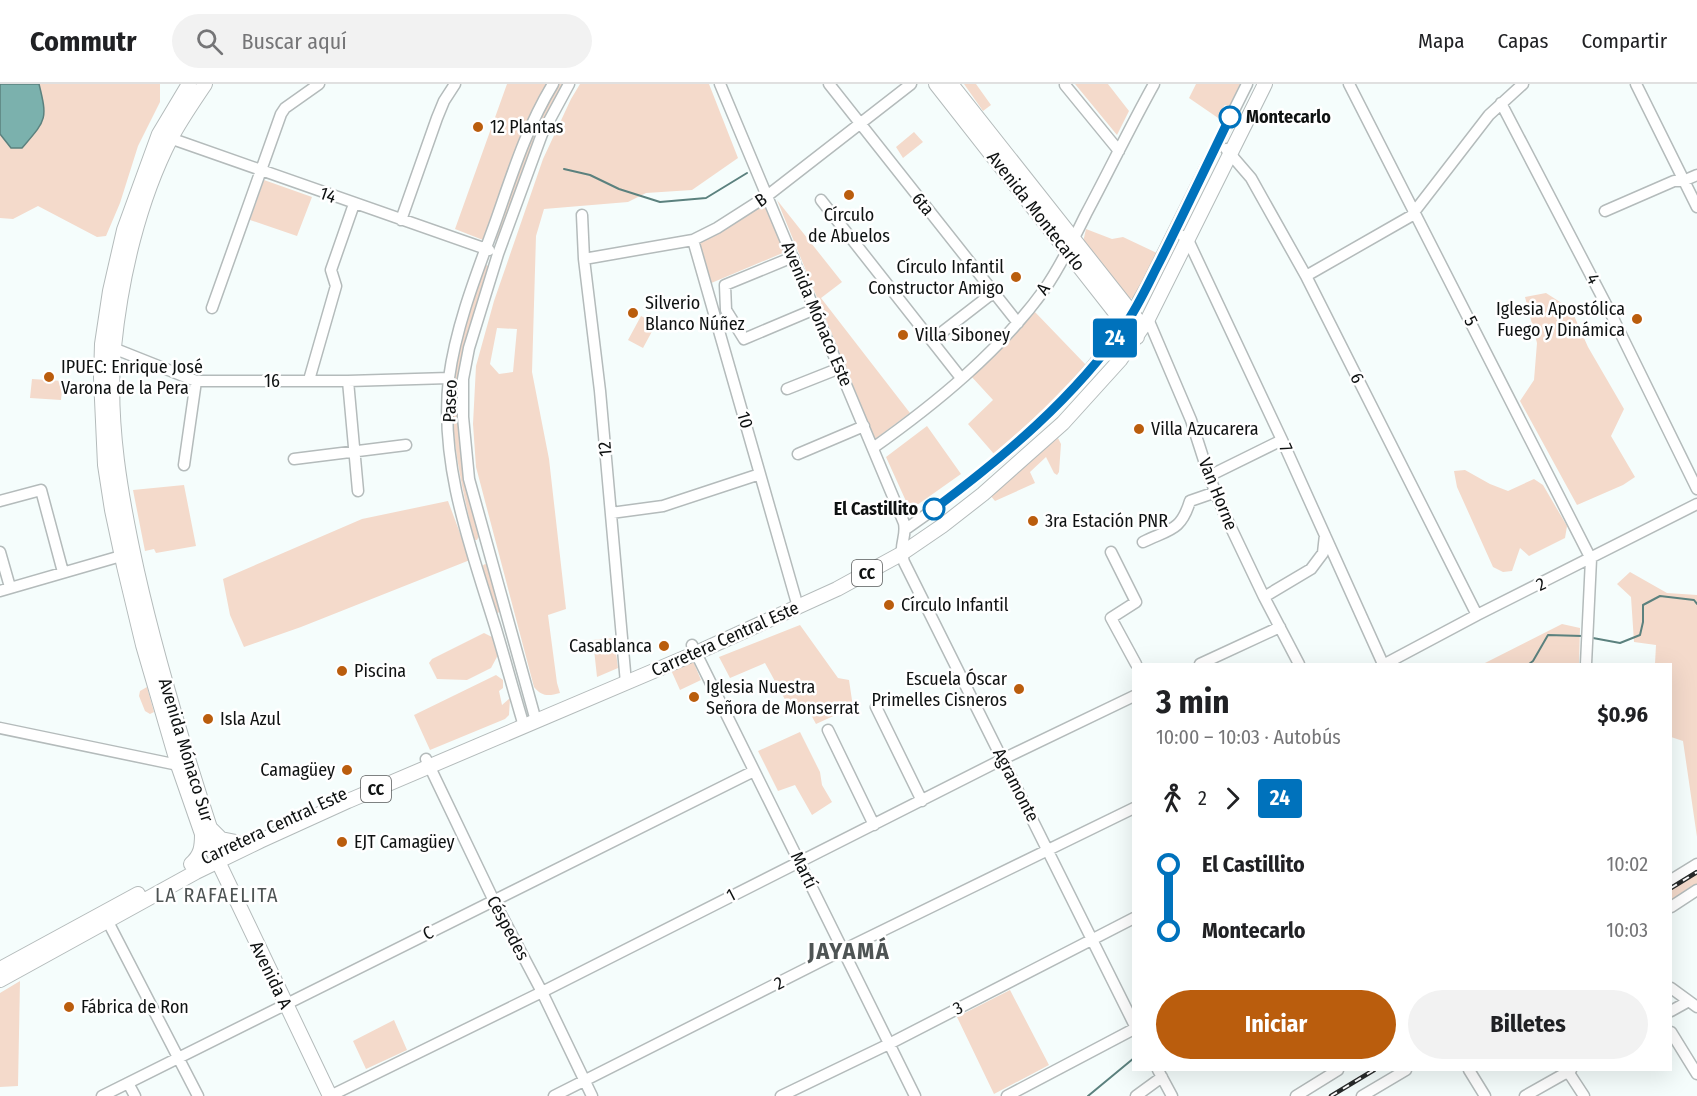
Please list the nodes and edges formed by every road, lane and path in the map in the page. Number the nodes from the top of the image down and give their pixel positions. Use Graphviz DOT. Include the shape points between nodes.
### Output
graph roads {
  1 [pos="189,84"];
  2 [pos="205,84"];
  3 [pos="319,84"];
  4 [pos="455,84"];
  5 [pos="553,84"];
  6 [pos="569,84"];
  7 [pos="720,84"];
  8 [pos="829,84"];
  9 [pos="911,84"];
  10 [pos="936,84"];
  11 [pos="951,84"];
  12 [pos="1154,84"];
  13 [pos="1247,84"];
  14 [pos="1257,84"];
  15 [pos="1265,84"];
  16 [pos="1349,84"];
  17 [pos="1523,84"];
  18 [pos="1635,84"];
  19 [pos="1065,85"];
  20 [pos="1502,103"];
  21 [pos="860,125"];
  22 [pos="165,137"];
  23 [pos="1119,151"];
  24 [pos="1229,151"];
  25 [pos="261,171"];
  26 [pos="1697,175"];
  27 [pos="1683,181"];
  28 [pos="767,196"];
  29 [pos="821,200"];
  30 [pos="354,204"];
  31 [pos="1697,207"];
  32 [pos="1414,210"];
  33 [pos="1605,211"];
  34 [pos="582,215"];
  35 [pos="401,220"];
  36 [pos="1186,238"];
  37 [pos="693,240"];
  38 [pos="1071,246"];
  39 [pos="485,249"];
  40 [pos="498,254"];
  41 [pos="793,257"];
  42 [pos="584,259"];
  43 [pos="1306,276"];
  44 [pos="994,292"];
  45 [pos="212,308"];
  46 [pos="815,309"];
  47 [pos="726,310"];
  48 [pos="717,320"];
  49 [pos="1018,323"];
  50 [pos="1136,325"];
  51 [pos="932,340"];
  52 [pos="108,346"];
  53 [pos="840,368"];
  54 [pos="449,378"];
  55 [pos="961,378"];
  56 [pos="309,380"];
  57 [pos="196,381"];
  58 [pos="348,381"];
  59 [pos="787,389"];
  60 [pos="864,426"];
  61 [pos="1282,440"];
  62 [pos="406,445"];
  63 [pos="873,448"];
  64 [pos="354,451"];
  65 [pos="798,454"];
  66 [pos="294,459"];
  67 [pos="184,465"];
  68 [pos="760,474"];
  69 [pos="1209,476"];
  70 [pos="1697,489"];
  71 [pos="358,491"];
  72 [pos="1216,492"];
  73 [pos="0,501"];
  74 [pos="1697,504"];
  75 [pos="611,513"];
  76 [pos="906,529"];
  77 [pos="1325,535"];
  78 [pos="1143,542"];
  79 [pos="487,547"];
  80 [pos="901,550"];
  81 [pos="0,552"];
  82 [pos="1111,552"];
  83 [pos="472,554"];
  84 [pos="122,556"];
  85 [pos="1334,556"];
  86 [pos="1591,559"];
  87 [pos="1311,569"];
  88 [pos="63,572"];
  89 [pos="5,589"];
  90 [pos="1264,597"];
  91 [pos="796,600"];
  92 [pos="1477,615"];
  93 [pos="1280,627"];
  94 [pos="148,644"];
  95 [pos="694,649"];
  96 [pos="1135,663"];
  97 [pos="1202,663"];
  98 [pos="1298,663"];
  99 [pos="1384,663"];
  100 [pos="1386,663"];
  101 [pos="1586,663"];
  102 [pos="625,679"];
  103 [pos="1132,697"];
  104 [pos="876,707"];
  105 [pos="529,719"];
  106 [pos="0,728"];
  107 [pos="828,730"];
  108 [pos="1003,759"];
  109 [pos="428,763"];
  110 [pos="184,766"];
  111 [pos="754,771"];
  112 [pos="922,801"];
  113 [pos="1132,809"];
  114 [pos="874,825"];
  115 [pos="206,831"];
  116 [pos="236,842"];
  117 [pos="1049,851"];
  118 [pos="215,857"];
  119 [pos="800,861"];
  120 [pos="191,864"];
  121 [pos="1697,864"];
  122 [pos="1672,879"];
  123 [pos="1697,890"];
  124 [pos="494,901"];
  125 [pos="1672,906"];
  126 [pos="105,917"];
  127 [pos="1132,919"];
  128 [pos="1092,939"];
  129 [pos="843,950"];
  130 [pos="0,969"];
  131 [pos="0,980"];
  132 [pos="1672,989"];
  133 [pos="542,992"];
  134 [pos="285,1004"];
  135 [pos="1693,1004"];
  136 [pos="1672,1011"];
  137 [pos="1132,1020"];
  138 [pos="1132,1030"];
  139 [pos="1672,1034"];
  140 [pos="889,1044"];
  141 [pos="178,1058"];
  142 [pos="1336,1071"];
  143 [pos="1404,1071"];
  144 [pos="1470,1071"];
  145 [pos="1566,1071"];
  146 [pos="1569,1071"];
  147 [pos="1160,1073"];
  148 [pos="1697,1074"];
  149 [pos="585,1081"];
  150 [pos="128,1083"];
  151 [pos="102,1096"];
  152 [pos="135,1096"];
  153 [pos="198,1096"];
  154 [pos="330,1096"];
  155 [pos="554,1096"];
  156 [pos="592,1096"];
  157 [pos="781,1096"];
  158 [pos="915,1096"];
  159 [pos="1007,1096"];
  160 [pos="1136,1096"];
  161 [pos="1172,1096"];
  162 [pos="1296,1096"];
  163 [pos="1362,1096"];
  164 [pos="1485,1096"];
  165 [pos="1525,1096"];
  166 [pos="1584,1096"];
  1 -- 22 [label="main road, Avenida Mónaco Sur"];
  2 -- 22 [label="main road, Avenida Mónaco Sur"];
  3 -- 25 [label="street" via="285,108"];
  4 -- 35 [label="street" via="437,118"];
  5 -- 39 [label="street, Paseo" via="533,122"];
  6 -- 40 [label="street, Paseo" via="542,134"];
  7 -- 28 [label="street, Avenida Mónaco Este"];
  8 -- 21 [label="street, 6ta"];
  9 -- 21 [label="street, B"];
  10 -- 38 [label="main road, Avenida Montecarlo"];
  11 -- 38 [label="main road, Avenida Montecarlo"];
  12 -- 23 [label="street, A"];
  13 -- 50 [label="street" via="1172,237"];
  14 -- 24 [label="main road, Carretera Central Este / CC"];
  15 -- 24 [label="main road, Carretera Central Este / CC"];
  16 -- 32 [label="street, 5"];
  17 -- 20 [label="street"];
  18 -- 27 [label="street"];
  19 -- 23 [label="street"];
  20 -- 32 [label="street"];
  20 -- 70 [label="street, 4"];
  21 -- 28 [label="street, B"];
  21 -- 44 [label="street, 6ta"];
  22 -- 25 [label="street, 14"];
  22 -- 52 [label="main road, Avenida Mónaco Sur" via="124,230 110,291"];
  23 -- 38 [label="street, A"];
  24 -- 36 [label="main road, Carretera Central Este / CC"];
  24 -- 43 [label="street, 6" via="1251,178"];
  25 -- 30 [label="street, 14"];
  25 -- 45 [label="street"];
  26 -- 27 [label="street"];
  27 -- 31 [label="street"];
  27 -- 33 [label="street" via="1674,181"];
  28 -- 37 [label="street, B"];
  28 -- 41 [label="street, Avenida Mónaco Este"];
  29 -- 51 [label="street"];
  30 -- 35 [label="street, 14"];
  30 -- 56 [label="street" via="330,270 336,286"];
  32 -- 43 [label="street" via="1411,216"];
  32 -- 86 [label="street, 5"];
  34 -- 42 [label="street, 12"];
  35 -- 39 [label="street, 14"];
  36 -- 50 [label="main road, Carretera Central Este / CC"];
  36 -- 61 [label="street, 7"];
  37 -- 42 [label="street, B"];
  37 -- 48 [label="street, 10"];
  38 -- 49 [label="street, A"];
  38 -- 50 [label="main road, Avenida Montecarlo"];
  39 -- 40 [label="street, 14"];
  39 -- 54 [label="street, Paseo" via="457,336"];
  40 -- 79 [label="street, Paseo" via="463,379 468,469"];
  41 -- 46 [label="street, Avenida Mónaco Este"];
  41 -- 47 [label="street" via="725,285"];
  42 -- 75 [label="street, 12"];
  43 -- 92 [label="street, 6"];
  44 -- 49 [label="street, 6ta"];
  44 -- 51 [label="street"];
  46 -- 47 [label="street" via="744,339"];
  46 -- 53 [label="street, Avenida Mónaco Este"];
  47 -- 48 [label="street"];
  48 -- 68 [label="street, 10"];
  49 -- 55 [label="street, A"];
  50 -- 69 [label="street, Van Horne" via="1191,420"];
  50 -- 76 [label="street" via="981,474"];
  50 -- 80 [label="main road, Carretera Central Este / CC" via="1098,377 1051,424"];
  51 -- 55 [label="street"];
  52 -- 57 [label="street, 16"];
  52 -- 84 [label="main road, Avenida Mónaco Sur" via="101,378 105,465"];
  52 -- 94 [label="main road, Avenida Mónaco Sur" via="122,504"];
  53 -- 59 [label="street"];
  53 -- 60 [label="street, Avenida Mónaco Este"];
  54 -- 58 [label="street, 16"];
  54 -- 83 [label="street, Paseo" via="450,455"];
  55 -- 63 [label="street, A" via="917,417"];
  56 -- 57 [label="street, 16"];
  56 -- 58 [label="street, 16"];
  57 -- 67 [label="street"];
  58 -- 64 [label="street"];
  60 -- 63 [label="street, Avenida Mónaco Este"];
  60 -- 65 [label="street"];
  61 -- 69 [label="street"];
  61 -- 77 [label="street, 7"];
  62 -- 64 [label="street"];
  63 -- 76 [label="street, Avenida Mónaco Este"];
  64 -- 66 [label="street"];
  64 -- 71 [label="street"];
  68 -- 75 [label="street" via="663,506"];
  68 -- 91 [label="street, 10"];
  69 -- 72 [label="street, Van Horne"];
  72 -- 78 [label="street" via="1190,501 1185,518 1178,525"];
  72 -- 90 [label="street, Van Horne"];
  73 -- 88 [label="street" via="41,490"];
  74 -- 86 [label="street, 2"];
  75 -- 102 [label="street, 12"];
  76 -- 80 [label="street"];
  77 -- 85 [label="street, 7"];
  77 -- 87 [label="street" via="1323,553"];
  79 -- 83 [label="street"];
  79 -- 105 [label="street, Paseo"];
  80 -- 91 [label="main road, Carretera Central Este / CC"];
  80 -- 95 [label="main road, Carretera Central Este / CC" via="837,589"];
  80 -- 108 [label="street, Agramonte"];
  81 -- 89 [label="street"];
  82 -- 96 [label="street" via="1136,602 1111,618"];
  83 -- 105 [label="street, Paseo"];
  84 -- 88 [label="street"];
  84 -- 94 [label="main road, Avenida Mónaco Sur"];
  85 -- 87 [label="street"];
  85 -- 99 [label="street, 7"];
  86 -- 92 [label="street, 2"];
  86 -- 101 [label="street"];
  87 -- 90 [label="street"];
  88 -- 89 [label="street"];
  90 -- 93 [label="street, Van Horne"];
  91 -- 95 [label="main road, Carretera Central Este / CC"];
  92 -- 100 [label="street, 2"];
  93 -- 97 [label="street"];
  93 -- 98 [label="street, Van Horne"];
  94 -- 110 [label="main road, Avenida Mónaco Sur"];
  95 -- 102 [label="main road, Carretera Central Este / CC"];
  95 -- 111 [label="street, Martí"];
  102 -- 105 [label="main road, Carretera Central Este / CC"];
  103 -- 108 [label="street, 1"];
  104 -- 112 [label="street"];
  105 -- 109 [label="main road, Carretera Central Este / CC"];
  106 -- 110 [label="street"];
  107 -- 114 [label="street"];
  108 -- 112 [label="street, 1"];
  108 -- 117 [label="street, Agramonte"];
  109 -- 116 [label="main road, Carretera Central Este / CC" via="301,812"];
  109 -- 118 [label="main road, Carretera Central Este / CC"];
  109 -- 124 [label="street, Céspedes"];
  110 -- 115 [label="main road, Avenida Mónaco Sur"];
  111 -- 119 [label="street, Martí"];
  111 -- 124 [label="street, C"];
  112 -- 114 [label="street, 1"];
  113 -- 117 [label="street, 2"];
  114 -- 119 [label="street, 1"];
  115 -- 116 [label="main road"];
  115 -- 118 [label="main road, Avenida Mónaco Sur" via="214,843"];
  115 -- 120 [label="main road"];
  116 -- 118 [label="main road, Carretera Central Este / CC"];
  117 -- 128 [label="street, Agramonte"];
  117 -- 129 [label="street, 2"];
  118 -- 120 [label="main road, Carretera Central Este / CC"];
  118 -- 126 [label="main road, Carretera Central Este / CC"];
  118 -- 134 [label="main road, Avenida A"];
  119 -- 129 [label="street, Martí"];
  119 -- 133 [label="street, 1"];
  120 -- 126 [label="main road, Carretera Central Este / CC"];
  121 -- 122 [label="street"];
  123 -- 125 [label="street"];
  124 -- 133 [label="street, Céspedes"];
  124 -- 134 [label="street, C"];
  126 -- 130 [label="main road, Carretera Central Este / CC"];
  126 -- 131 [label="main road, Carretera Central Este / CC"];
  126 -- 141 [label="street"];
  127 -- 128 [label="street, 3"];
  128 -- 137 [label="street, Agramonte"];
  128 -- 140 [label="street, 3"];
  129 -- 140 [label="street, Martí"];
  129 -- 149 [label="street, 2"];
  132 -- 135 [label="street"];
  133 -- 149 [label="street, Céspedes"];
  133 -- 154 [label="street, 1"];
  134 -- 141 [label="street, C"];
  134 -- 154 [label="main road, Avenida A"];
  135 -- 136 [label="street"];
  138 -- 159 [label="street"];
  139 -- 148 [label="street"];
  140 -- 157 [label="street, 3"];
  140 -- 158 [label="street, Martí"];
  141 -- 150 [label="street, C"];
  141 -- 153 [label="street"];
  142 -- 162 [label="street"];
  143 -- 163 [label="street"];
  144 -- 164 [label="street"];
  145 -- 165 [label="street"];
  146 -- 166 [label="street"];
  147 -- 160 [label="street"];
  147 -- 161 [label="street"];
  149 -- 155 [label="street, 2"];
  149 -- 156 [label="street, Céspedes"];
  150 -- 151 [label="street, C"];
  150 -- 152 [label="street"];
}
